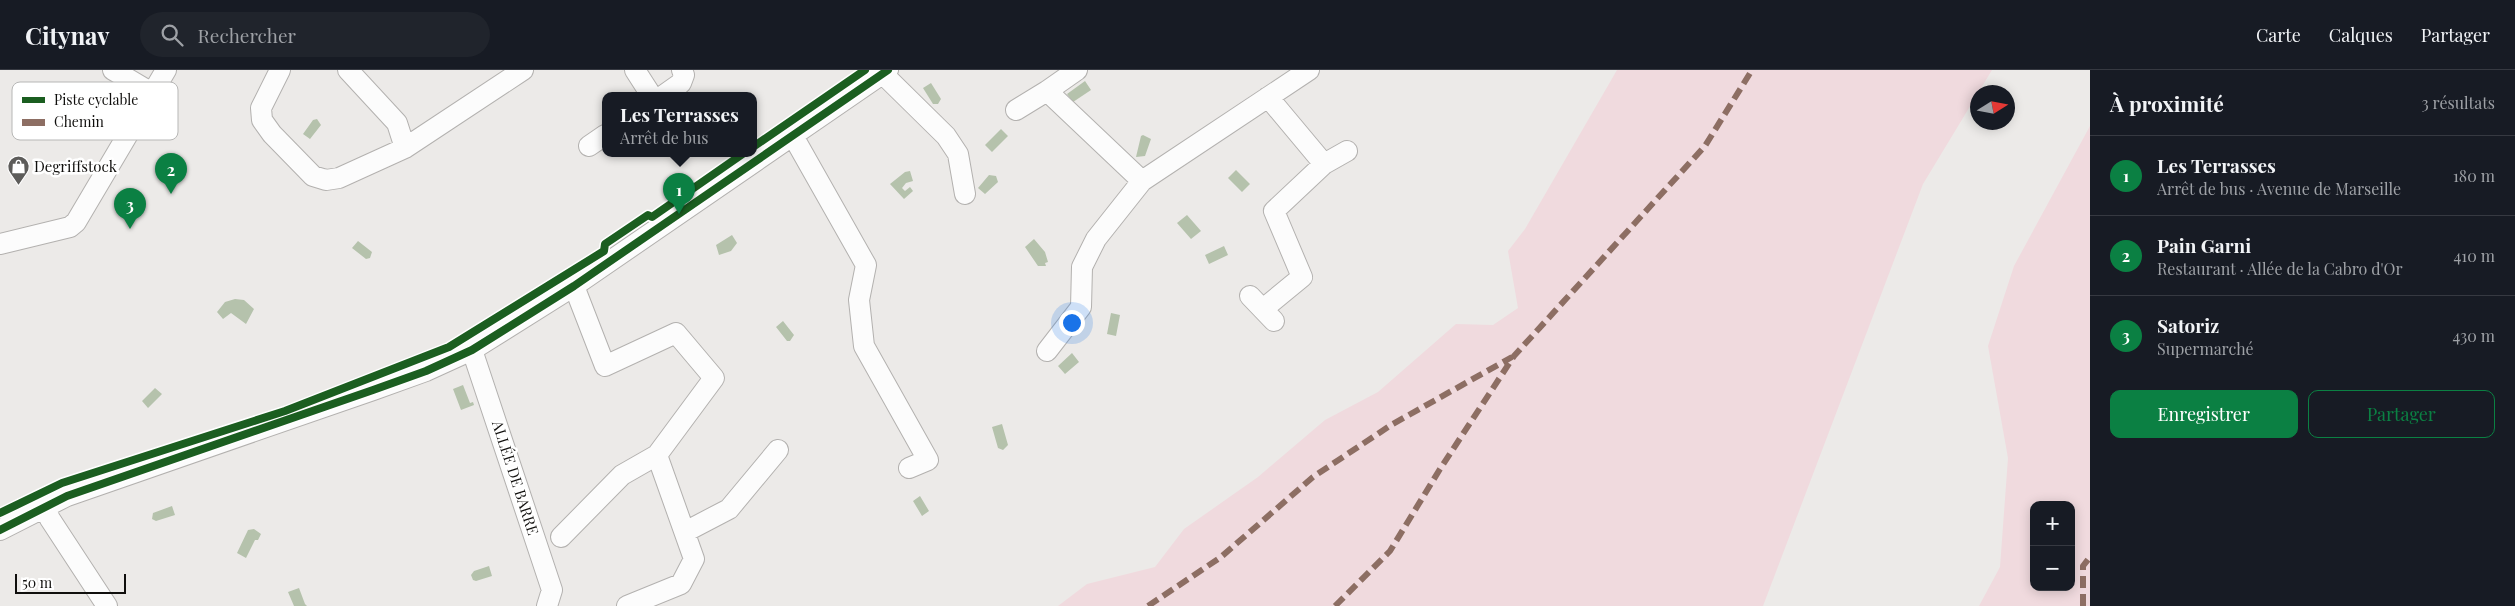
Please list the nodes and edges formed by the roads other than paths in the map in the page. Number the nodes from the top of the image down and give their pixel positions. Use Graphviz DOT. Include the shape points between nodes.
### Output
graph roads {
  1 [pos="113,70"];
  2 [pos="166,70"];
  3 [pos="280,70"];
  4 [pos="348,70"];
  5 [pos="523,70"];
  6 [pos="635,70"];
  7 [pos="682,70"];
  8 [pos="1077,70"];
  9 [pos="1309,70"];
  10 [pos="885,72"];
  11 [pos="133,82"];
  12 [pos="159,82"];
  13 [pos="1047,91"];
  14 [pos="649,92"];
  15 [pos="669,92"];
  16 [pos="1268,97"];
  17 [pos="1016,110"];
  18 [pos="793,136"];
  19 [pos="602,137"];
  20 [pos="124,140"];
  21 [pos="588,146"];
  22 [pos="406,148"];
  23 [pos="1347,151"];
  24 [pos="1324,164"];
  25 [pos="1142,181"];
  26 [pos="965,194"];
  27 [pos="0,244"];
  28 [pos="574,286"];
  29 [pos="1263,309"];
  30 [pos="472,350"];
  31 [pos="1047,351"];
  32 [pos="778,450"];
  33 [pos="657,455"];
  34 [pos="910,468"];
  35 [pos="44,506"];
  36 [pos="0,530"];
  37 [pos="685,532"];
  38 [pos="562,537"];
  39 [pos="107,606"];
  40 [pos="547,606"];
  41 [pos="627,606"];
  1 -- 11 [label="street"];
  2 -- 12 [label="street"];
  3 -- 22 [label="street" via="261,108 262,120 313,176 326,180 339,178"];
  4 -- 22 [label="street" via="397,123"];
  5 -- 22 [label="street"];
  6 -- 14 [label="street"];
  7 -- 15 [label="street" via="681,84"];
  8 -- 13 [label="street"];
  9 -- 16 [label="street"];
  10 -- 18 [label="street"];
  10 -- 26 [label="street" via="946,136 958,154"];
  13 -- 17 [label="street"];
  13 -- 25 [label="street"];
  16 -- 24 [label="street"];
  16 -- 25 [label="street"];
  18 -- 28 [label="street"];
  18 -- 34 [label="street" via="866,265 859,300 864,346 928,460"];
  19 -- 21 [label="street"];
  20 -- 27 [label="street" via="76,222 70,227"];
  23 -- 24 [label="street"];
  24 -- 29 [label="street" via="1274,211 1302,277"];
  25 -- 31 [label="street" via="1096,238 1082,267 1081,307"];
  28 -- 30 [label="street"];
  28 -- 33 [label="street" via="605,366 676,333 714,378"];
  30 -- 35 [label="street" via="391,384 129,473"];
  30 -- 40 [label="street, ALLÉE DE BARRE" via="552,590"];
  32 -- 37 [label="street" via="729,509"];
  33 -- 37 [label="street"];
  33 -- 38 [label="street" via="622,475"];
  35 -- 36 [label="street"];
  35 -- 39 [label="street"];
  37 -- 41 [label="street" via="694,559 681,584"];
}
